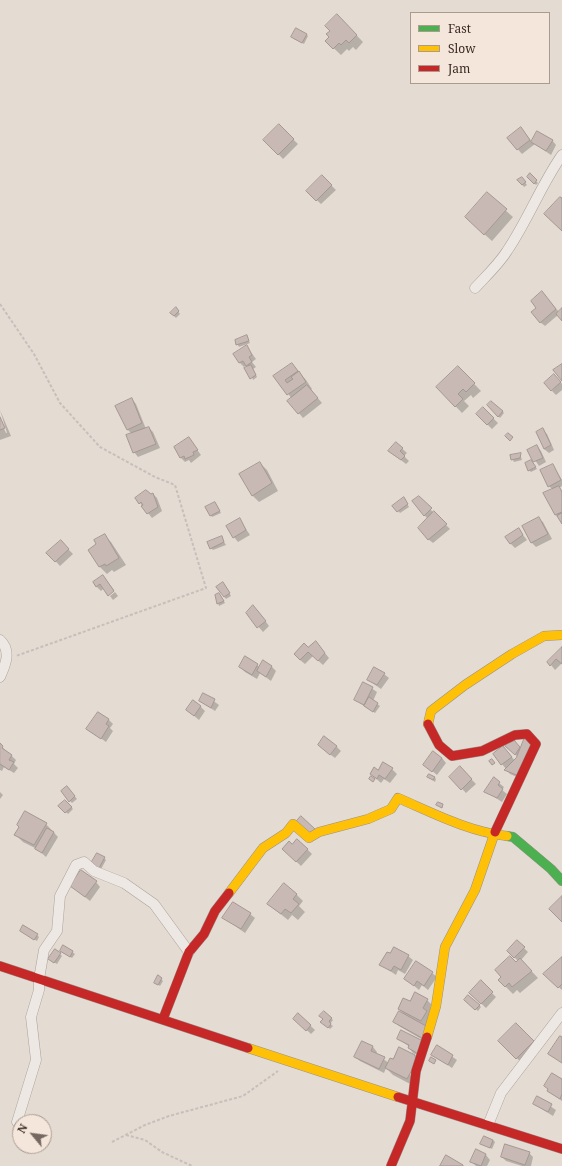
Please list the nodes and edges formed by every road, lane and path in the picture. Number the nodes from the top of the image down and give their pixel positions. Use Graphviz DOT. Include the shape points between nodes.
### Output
graph roads {
  1 [pos="562,155"];
  2 [pos="475,288"];
  3 [pos="0,304"];
  4 [pos="562,635"];
  5 [pos="0,640"];
  6 [pos="8,661"];
  7 [pos="0,677"];
  8 [pos="494,835"];
  9 [pos="562,882"];
  10 [pos="189,952"];
  11 [pos="0,966"];
  12 [pos="39,979"];
  13 [pos="562,1013"];
  14 [pos="163,1019"];
  15 [pos="289,1060"];
  16 [pos="412,1102"];
  17 [pos="19,1114"];
  18 [pos="488,1125"];
  19 [pos="125,1135"];
  20 [pos="112,1142"];
  21 [pos="562,1149"];
  22 [pos="192,1166"];
  23 [pos="391,1166"];
  1 -- 2 [label="street" via="548,175 507,252"];
  3 -- 6 [label="path" via="34,354 60,403 100,447 175,485 206,588 24,652"];
  4 -- 8 [label="street" via="544,636 518,650 464,685 431,711 428,724 439,745 452,756 482,751 516,735 527,734 536,744"];
  5 -- 6 [label="street"];
  6 -- 7 [label="street"];
  8 -- 9 [label="street" via="513,836"];
  8 -- 10 [label="street" via="468,828 398,798 391,809 368,819 319,832 309,838 294,824 286,833 263,848 215,911 204,934"];
  8 -- 16 [label="street" via="475,890 445,947 436,1006 416,1071"];
  10 -- 12 [label="street" via="154,904 124,883 94,872 84,862 76,865 60,896 57,931 44,950"];
  10 -- 14 [label="street"];
  11 -- 12 [label="street"];
  12 -- 14 [label="street"];
  12 -- 17 [label="street" via="39,990 31,1017 36,1060"];
  13 -- 18 [label="street" via="502,1093"];
  14 -- 15 [label="street"];
  15 -- 16 [label="street"];
  15 -- 19 [label="path" via="243,1096 169,1116"];
  16 -- 18 [label="street"];
  16 -- 23 [label="street" via="410,1121"];
  18 -- 21 [label="street"];
  19 -- 20 [label="path"];
  19 -- 22 [label="path" via="145,1140 162,1152"];
}
